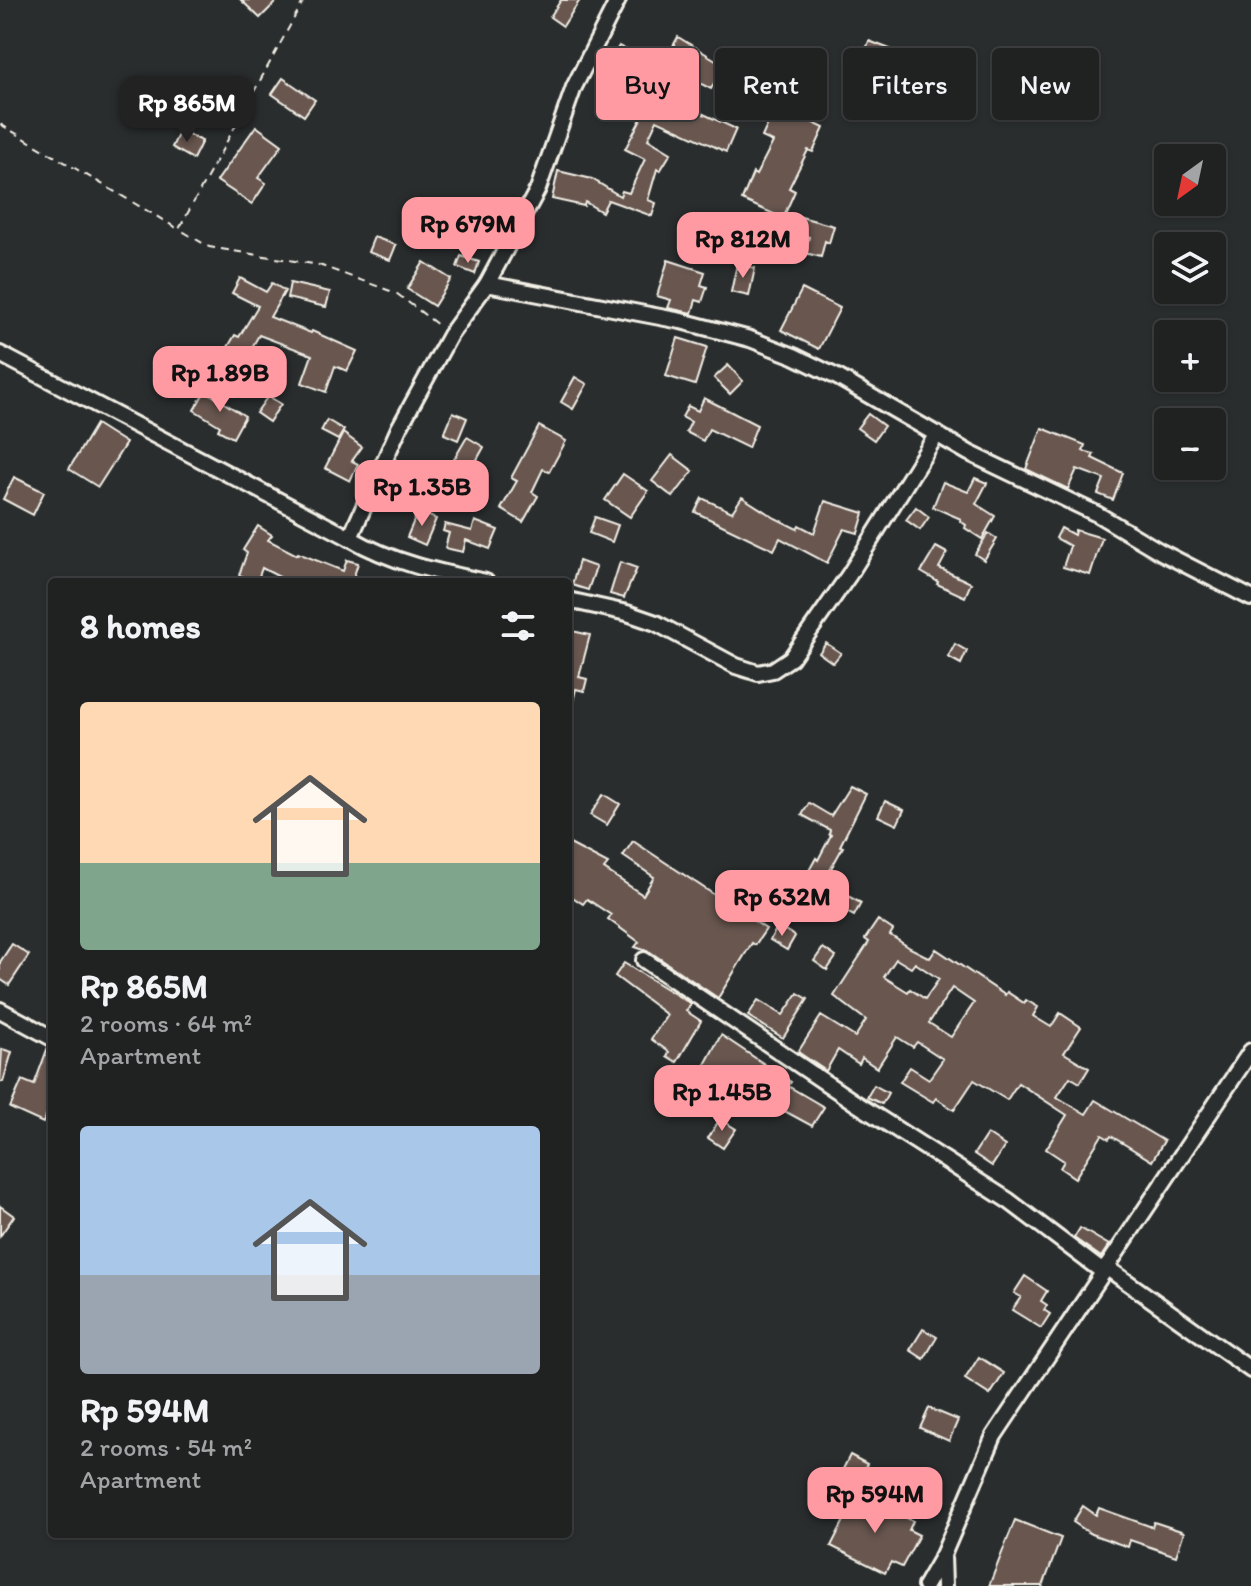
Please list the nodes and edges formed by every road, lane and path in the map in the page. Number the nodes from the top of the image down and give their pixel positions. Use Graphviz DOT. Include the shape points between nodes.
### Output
graph roads {
  1 [pos="304,0"];
  2 [pos="618,0"];
  3 [pos="0,124"];
  4 [pos="179,229"];
  5 [pos="487,284"];
  6 [pos="450,335"];
  7 [pos="0,354"];
  8 [pos="937,434"];
  9 [pos="350,538"];
  10 [pos="466,578"];
  11 [pos="1251,598"];
  12 [pos="572,601"];
  13 [pos="644,960"];
  14 [pos="0,1010"];
  15 [pos="48,1036"];
  16 [pos="1251,1051"];
  17 [pos="1105,1270"];
  18 [pos="1251,1370"];
  19 [pos="943,1555"];
  20 [pos="925,1586"];
  21 [pos="944,1586"];
  1 -- 4 [label="path"];
  2 -- 5 [label="street" via="574,87 538,189"];
  3 -- 4 [label="path"];
  4 -- 6 [label="path" via="209,247 319,265 396,293"];
  5 -- 6 [label="street"];
  5 -- 8 [label="street" via="750,339 839,378"];
  6 -- 9 [label="street" via="399,428"];
  7 -- 9 [label="street"];
  8 -- 11 [label="street"];
  8 -- 12 [label="street" via="849,575 791,658 773,670 758,673 736,666 656,623"];
  9 -- 10 [label="street" via="376,553"];
  13 -- 17 [label="street"];
  14 -- 15 [label="street"];
  16 -- 17 [label="street"];
  17 -- 18 [label="street"];
  17 -- 19 [label="street" via="994,1436"];
  19 -- 20 [label="street"];
  19 -- 21 [label="street"];
}
